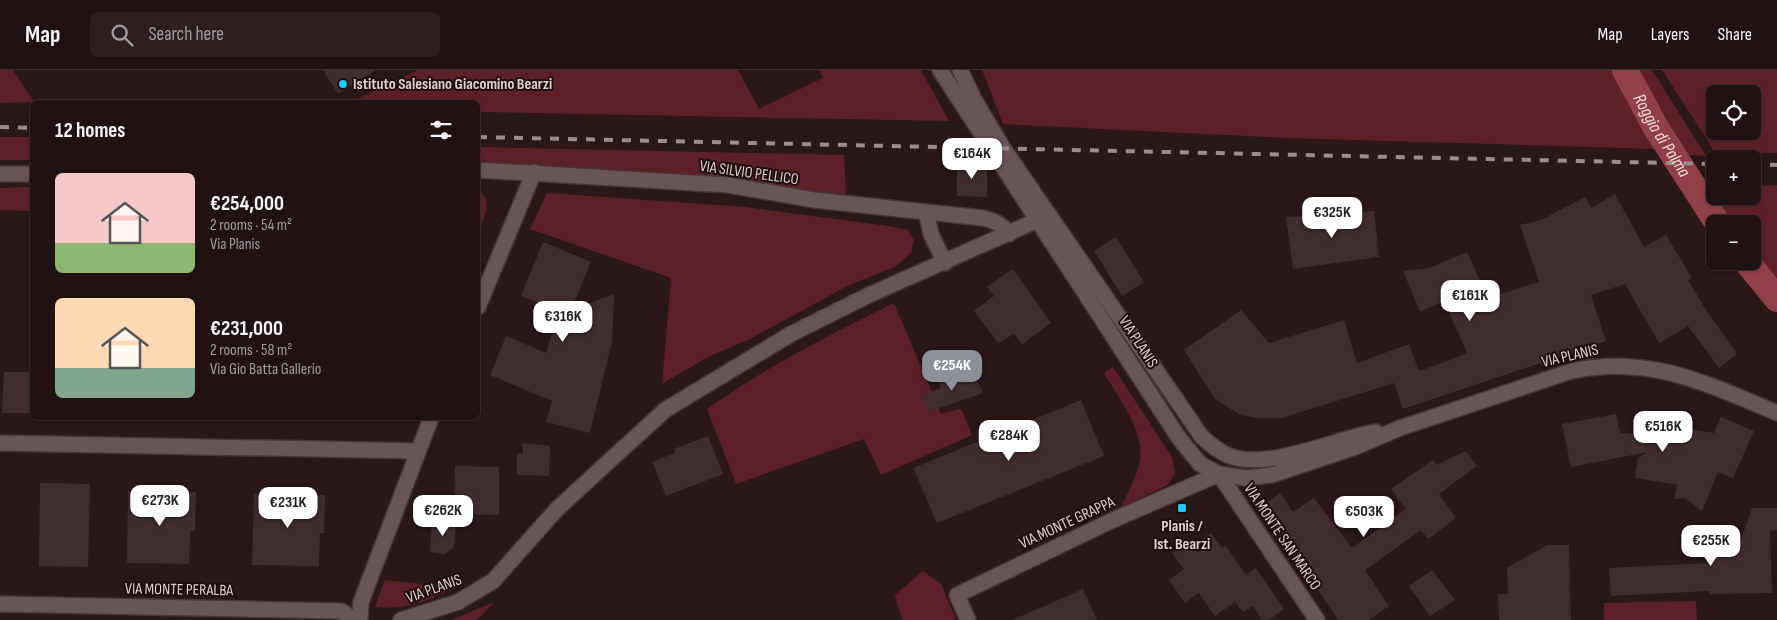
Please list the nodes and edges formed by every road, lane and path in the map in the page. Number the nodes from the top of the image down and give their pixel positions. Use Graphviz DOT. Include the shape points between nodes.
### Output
graph roads {
  1 [pos="940,70"];
  2 [pos="960,70"];
  3 [pos="480,170"];
  4 [pos="534,172"];
  5 [pos="0,174"];
  6 [pos="30,174"];
  7 [pos="926,212"];
  8 [pos="1043,218"];
  9 [pos="1009,234"];
  10 [pos="945,263"];
  11 [pos="480,302"];
  12 [pos="1777,413"];
  13 [pos="431,420"];
  14 [pos="1400,428"];
  15 [pos="0,443"];
  16 [pos="418,451"];
  17 [pos="1227,455"];
  18 [pos="1219,474"];
  19 [pos="0,604"];
  20 [pos="354,620"];
  21 [pos="360,620"];
  22 [pos="401,620"];
  23 [pos="968,620"];
  24 [pos="1316,620"];
  1 -- 8 [label="street"];
  2 -- 8 [label="street"];
  3 -- 4 [label="street, VIA SILVIO PELLICO"];
  4 -- 7 [label="street, VIA SILVIO PELLICO" via="728,185 814,200"];
  4 -- 11 [label="street"];
  5 -- 6 [label="street"];
  7 -- 9 [label="street, VIA SILVIO PELLICO" via="995,221"];
  7 -- 10 [label="street" via="931,234"];
  8 -- 9 [label="street, VIA PLANIS"];
  8 -- 17 [label="street, VIA PLANIS" via="1191,423 1202,437"];
  8 -- 18 [label="street, VIA PLANIS" via="1191,454 1200,464"];
  9 -- 10 [label="street, VIA PLANIS"];
  10 -- 22 [label="street, VIA PLANIS" via="869,295 792,334 666,410 557,509 493,581 458,602"];
  12 -- 14 [label="street, VIA PLANIS" via="1665,371 1611,365 1572,371"];
  13 -- 16 [label="street"];
  14 -- 17 [label="street, VIA PLANIS" via="1350,437 1266,460"];
  14 -- 18 [label="street, VIA PLANIS" via="1353,448 1272,475 1246,478"];
  15 -- 16 [label="street"];
  16 -- 21 [label="street" via="361,602"];
  17 -- 18 [label="street"];
  18 -- 23 [label="street, VIA MONTE GRAPPA" via="1112,520 957,595"];
  18 -- 24 [label="street, VIA MONTE SAN MARCO"];
  19 -- 20 [label="street, VIA MONTE PERALBA" via="341,611"];
}
